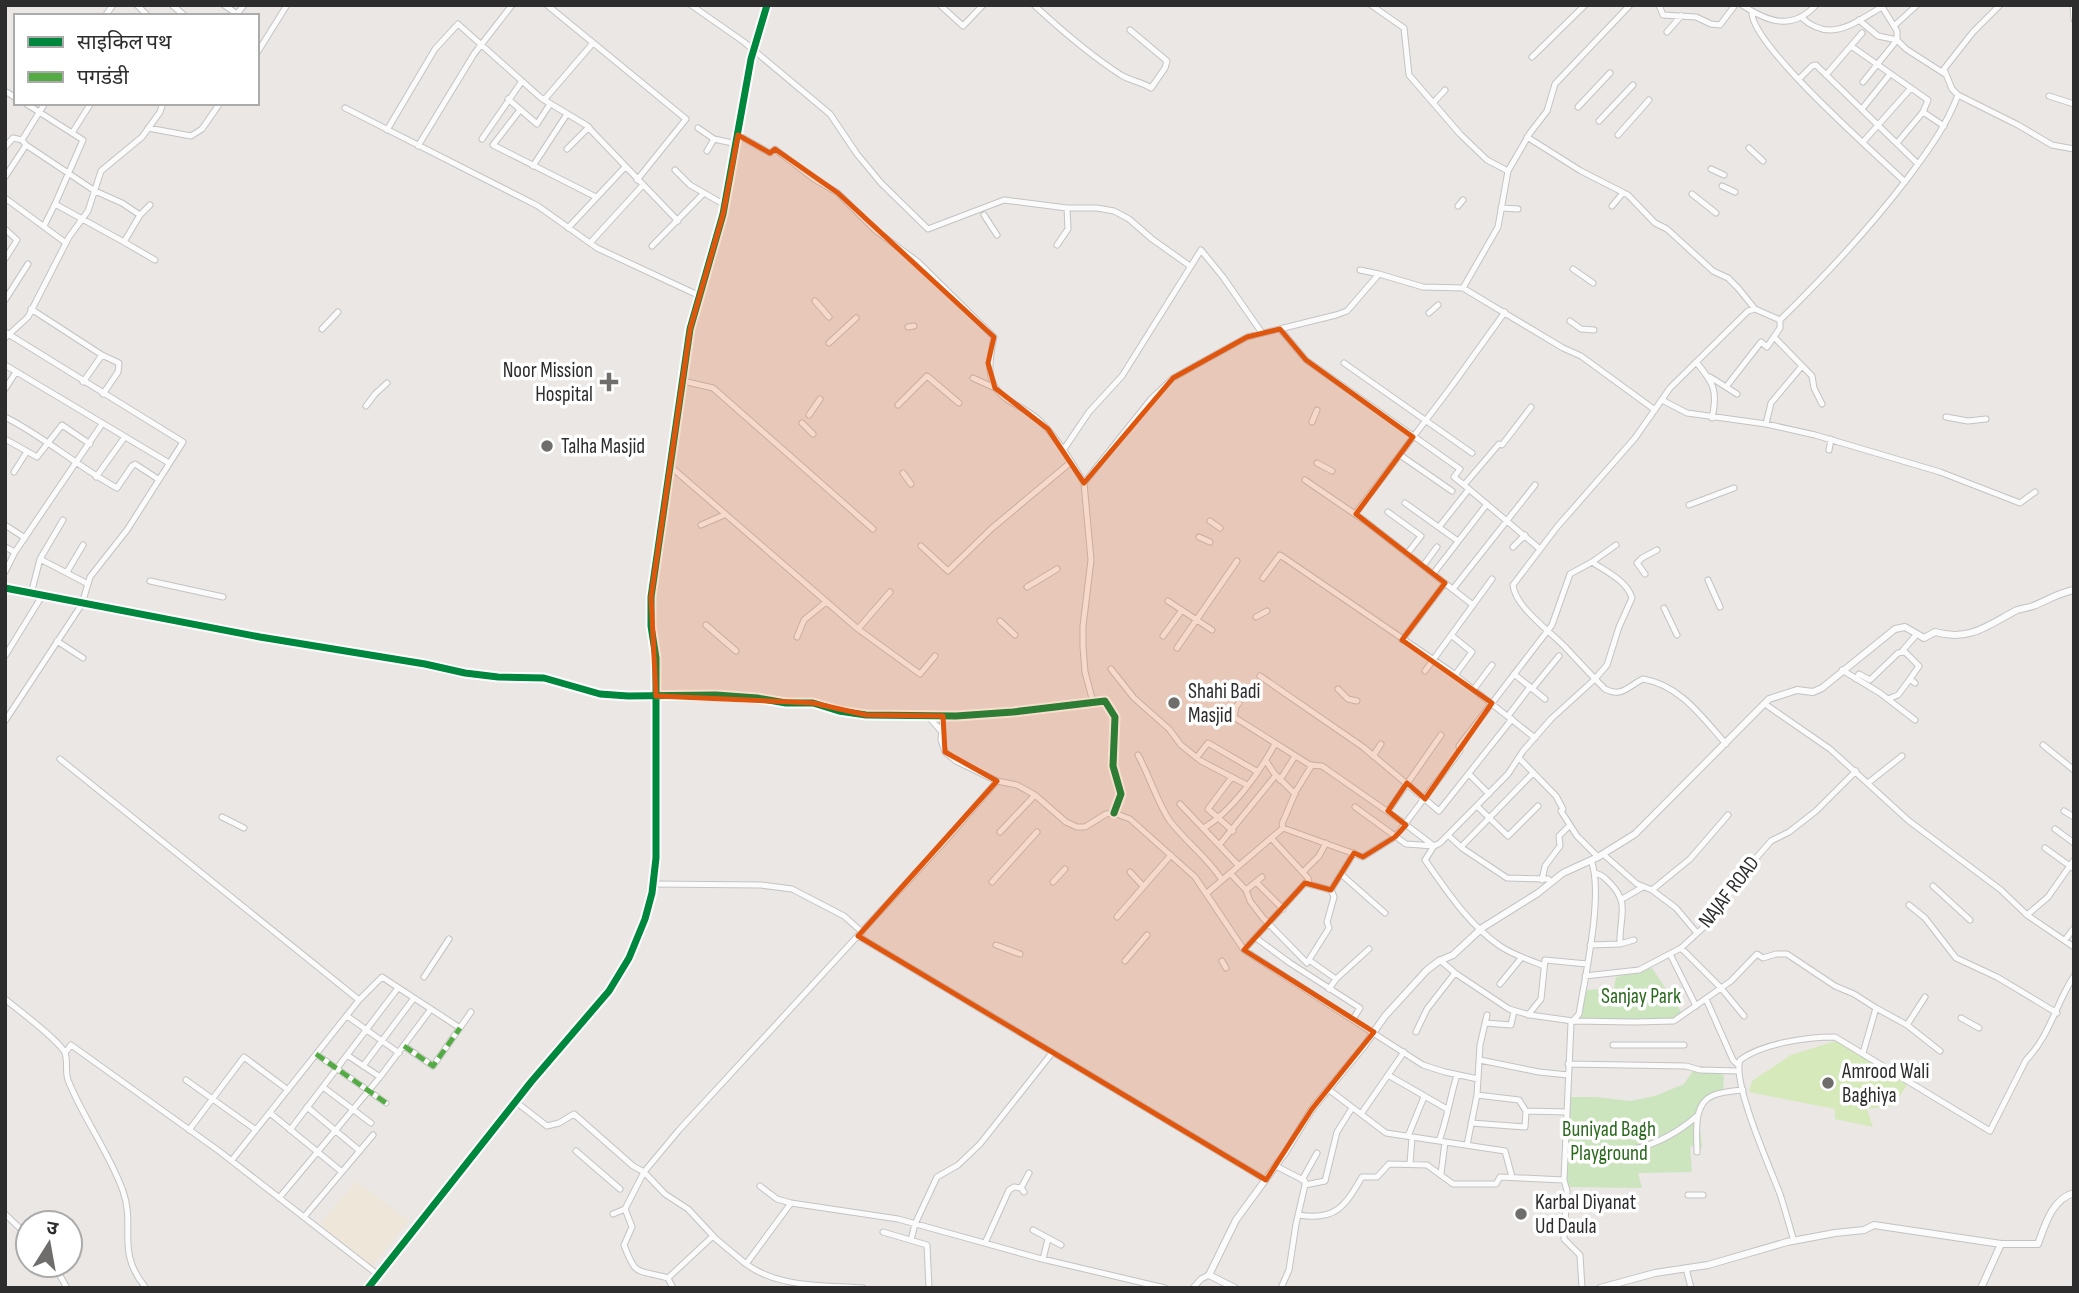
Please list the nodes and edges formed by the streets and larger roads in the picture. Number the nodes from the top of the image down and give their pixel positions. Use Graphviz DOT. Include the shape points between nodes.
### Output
graph roads {
  1 [pos="113,5"];
  2 [pos="224,5"];
  3 [pos="244,5"];
  4 [pos="287,5"];
  5 [pos="512,5"];
  6 [pos="547,5"];
  7 [pos="691,5"];
  8 [pos="767,5"];
  9 [pos="940,5"];
  10 [pos="983,5"];
  11 [pos="1034,5"];
  12 [pos="1371,5"];
  13 [pos="1584,5"];
  14 [pos="1630,5"];
  15 [pos="1659,5"];
  16 [pos="1735,5"];
  17 [pos="1742,5"];
  18 [pos="1816,5"];
  19 [pos="1917,5"];
  20 [pos="2000,5"];
  21 [pos="2073,5"];
  22 [pos="1882,6"];
  23 [pos="1752,12"];
  24 [pos="109,14"];
  25 [pos="1681,16"];
  26 [pos="1801,17"];
  27 [pos="2074,19"];
  28 [pos="1860,20"];
  29 [pos="1894,26"];
  30 [pos="1130,30"];
  31 [pos="1667,32"];
  32 [pos="1862,33"];
  33 [pos="1897,40"];
  34 [pos="593,43"];
  35 [pos="481,45"];
  36 [pos="1852,46"];
  37 [pos="259,50"];
  38 [pos="754,52"];
  39 [pos="1532,57"];
  40 [pos="1877,65"];
  41 [pos="1610,73"];
  42 [pos="1890,74"];
  43 [pos="1945,74"];
  44 [pos="1826,75"];
  45 [pos="1799,79"];
  46 [pos="522,80"];
  47 [pos="1863,82"];
  48 [pos="1633,85"];
  49 [pos="1911,88"];
  50 [pos="1445,90"];
  51 [pos="10,94"];
  52 [pos="1958,96"];
  53 [pos="2049,96"];
  54 [pos="508,99"];
  55 [pos="544,100"];
  56 [pos="1649,100"];
  57 [pos="5,101"];
  58 [pos="1433,103"];
  59 [pos="550,104"];
  60 [pos="2074,104"];
  61 [pos="28,105"];
  62 [pos="43,105"];
  63 [pos="90,105"];
  64 [pos="162,105"];
  65 [pos="219,105"];
  66 [pos="1578,107"];
  67 [pos="345,108"];
  68 [pos="1862,109"];
  69 [pos="520,110"];
  70 [pos="39,111"];
  71 [pos="1923,112"];
  72 [pos="567,114"];
  73 [pos="1599,121"];
  74 [pos="1879,126"];
  75 [pos="1944,126"];
  76 [pos="589,127"];
  77 [pos="148,128"];
  78 [pos="698,128"];
  79 [pos="387,130"];
  80 [pos="72,133"];
  81 [pos="738,135"];
  82 [pos="1618,135"];
  83 [pos="1527,137"];
  84 [pos="482,139"];
  85 [pos="714,139"];
  86 [pos="24,142"];
  87 [pos="1863,142"];
  88 [pos="1897,143"];
  89 [pos="737,144"];
  90 [pos="418,146"];
  91 [pos="5,147"];
  92 [pos="1749,148"];
  93 [pos="567,149"];
  94 [pos="2074,149"];
  95 [pos="707,151"];
  96 [pos="1763,161"];
  97 [pos="1918,163"];
  98 [pos="533,166"];
  99 [pos="625,167"];
  100 [pos="1711,169"];
  101 [pos="675,170"];
  102 [pos="1508,171"];
  103 [pos="67,173"];
  104 [pos="1724,175"];
  105 [pos="5,177"];
  106 [pos="637,180"];
  107 [pos="1905,182"];
  108 [pos="642,186"];
  109 [pos="1722,186"];
  110 [pos="95,191"];
  111 [pos="1735,192"];
  112 [pos="704,193"];
  113 [pos="1623,193"];
  114 [pos="1692,194"];
  115 [pos="5,198"];
  116 [pos="596,198"];
  117 [pos="1463,200"];
  118 [pos="55,204"];
  119 [pos="150,205"];
  120 [pos="725,205"];
  121 [pos="1458,206"];
  122 [pos="1612,206"];
  123 [pos="1067,208"];
  124 [pos="1501,208"];
  125 [pos="1518,209"];
  126 [pos="1716,213"];
  127 [pos="140,215"];
  128 [pos="984,215"];
  129 [pos="82,219"];
  130 [pos="678,221"];
  131 [pos="44,226"];
  132 [pos="568,228"];
  133 [pos="5,229"];
  134 [pos="997,235"];
  135 [pos="124,242"];
  136 [pos="66,243"];
  137 [pos="590,243"];
  138 [pos="1058,245"];
  139 [pos="652,246"];
  140 [pos="5,259"];
  141 [pos="155,260"];
  142 [pos="28,264"];
  143 [pos="1190,266"];
  144 [pos="1573,269"];
  145 [pos="1360,270"];
  146 [pos="1379,274"];
  147 [pos="1593,284"];
  148 [pos="1463,288"];
  149 [pos="700,296"];
  150 [pos="5,300"];
  151 [pos="815,301"];
  152 [pos="1438,305"];
  153 [pos="31,309"];
  154 [pos="1751,310"];
  155 [pos="338,312"];
  156 [pos="1505,312"];
  157 [pos="1429,313"];
  158 [pos="828,317"];
  159 [pos="856,318"];
  160 [pos="1780,320"];
  161 [pos="1570,321"];
  162 [pos="322,329"];
  163 [pos="1280,329"];
  164 [pos="1594,330"];
  165 [pos="1262,333"];
  166 [pos="6,335"];
  167 [pos="1774,337"];
  168 [pos="830,343"];
  169 [pos="102,355"];
  170 [pos="1696,362"];
  171 [pos="1344,363"];
  172 [pos="5,365"];
  173 [pos="1802,366"];
  174 [pos="16,372"];
  175 [pos="1707,375"];
  176 [pos="973,378"];
  177 [pos="682,381"];
  178 [pos="83,382"];
  179 [pos="387,383"];
  180 [pos="1726,387"];
  181 [pos="995,388"];
  182 [pos="5,389"];
  183 [pos="103,394"];
  184 [pos="1737,394"];
  185 [pos="820,399"];
  186 [pos="1662,400"];
  187 [pos="959,403"];
  188 [pos="1822,404"];
  189 [pos="898,405"];
  190 [pos="366,406"];
  191 [pos="1531,407"];
  192 [pos="1317,410"];
  193 [pos="1655,410"];
  194 [pos="809,415"];
  195 [pos="5,417"];
  196 [pos="1946,417"];
  197 [pos="1712,418"];
  198 [pos="1986,419"];
  199 [pos="1426,420"];
  200 [pos="1312,422"];
  201 [pos="102,424"];
  202 [pos="802,424"];
  203 [pos="1766,424"];
  204 [pos="813,434"];
  205 [pos="1413,437"];
  206 [pos="124,438"];
  207 [pos="5,439"];
  208 [pos="1831,439"];
  209 [pos="49,443"];
  210 [pos="90,444"];
  211 [pos="1064,449"];
  212 [pos="1829,450"];
  213 [pos="26,453"];
  214 [pos="1472,453"];
  215 [pos="1400,455"];
  216 [pos="1071,462"];
  217 [pos="77,463"];
  218 [pos="169,463"];
  219 [pos="1317,463"];
  220 [pos="671,467"];
  221 [pos="1332,471"];
  222 [pos="14,472"];
  223 [pos="903,473"];
  224 [pos="96,477"];
  225 [pos="158,479"];
  226 [pos="1305,480"];
  227 [pos="1084,483"];
  228 [pos="911,484"];
  229 [pos="1535,485"];
  230 [pos="1466,487"];
  231 [pos="1734,488"];
  232 [pos="1452,491"];
  233 [pos="2035,492"];
  234 [pos="1405,503"];
  235 [pos="1487,504"];
  236 [pos="1689,505"];
  237 [pos="1388,512"];
  238 [pos="1355,514"];
  239 [pos="724,515"];
  240 [pos="63,520"];
  241 [pos="1210,521"];
  242 [pos="1506,521"];
  243 [pos="5,524"];
  244 [pos="701,525"];
  245 [pos="1439,527"];
  246 [pos="1220,528"];
  247 [pos="873,529"];
  248 [pos="1525,535"];
  249 [pos="1199,537"];
  250 [pos="25,538"];
  251 [pos="1458,541"];
  252 [pos="1210,542"];
  253 [pos="83,545"];
  254 [pos="1616,545"];
  255 [pos="921,546"];
  256 [pos="5,547"];
  257 [pos="1437,547"];
  258 [pos="1513,547"];
  259 [pos="1540,550"];
  260 [pos="1657,550"];
  261 [pos="15,552"];
  262 [pos="1407,554"];
  263 [pos="40,559"];
  264 [pos="1237,561"];
  265 [pos="1592,562"];
  266 [pos="1423,566"];
  267 [pos="1057,569"];
  268 [pos="5,572"];
  269 [pos="68,572"];
  270 [pos="1433,573"];
  271 [pos="1645,574"];
  272 [pos="1263,578"];
  273 [pos="1492,579"];
  274 [pos="1709,580"];
  275 [pos="150,581"];
  276 [pos="88,583"];
  277 [pos="1445,583"];
  278 [pos="1027,587"];
  279 [pos="5,588"];
  280 [pos="1452,589"];
  281 [pos="2074,590"];
  282 [pos="890,592"];
  283 [pos="31,594"];
  284 [pos="42,596"];
  285 [pos="223,597"];
  286 [pos="1168,601"];
  287 [pos="826,602"];
  288 [pos="82,604"];
  289 [pos="1473,605"];
  290 [pos="1720,607"];
  291 [pos="1664,608"];
  292 [pos="1182,610"];
  293 [pos="1267,611"];
  294 [pos="1256,617"];
  295 [pos="1196,620"];
  296 [pos="1000,621"];
  297 [pos="706,625"];
  298 [pos="858,629"];
  299 [pos="1212,630"];
  300 [pos="1547,630"];
  301 [pos="1917,634"];
  302 [pos="1015,635"];
  303 [pos="1451,635"];
  304 [pos="1677,635"];
  305 [pos="1163,636"];
  306 [pos="797,637"];
  307 [pos="1402,640"];
  308 [pos="57,641"];
  309 [pos="1177,648"];
  310 [pos="736,651"];
  311 [pos="1904,652"];
  312 [pos="5,656"];
  313 [pos="935,656"];
  314 [pos="1559,656"];
  315 [pos="83,658"];
  316 [pos="1432,660"];
  317 [pos="1492,665"];
  318 [pos="1111,669"];
  319 [pos="1842,670"];
  320 [pos="1425,671"];
  321 [pos="1514,674"];
  322 [pos="1455,675"];
  323 [pos="1260,676"];
  324 [pos="1595,679"];
  325 [pos="1856,679"];
  326 [pos="1531,688"];
  327 [pos="1338,690"];
  328 [pos="1474,690"];
  329 [pos="656,696"];
  330 [pos="1545,699"];
  331 [pos="1888,699"];
  332 [pos="1357,701"];
  333 [pos="1093,702"];
  334 [pos="1239,703"];
  335 [pos="1492,703"];
  336 [pos="1765,704"];
  337 [pos="1226,712"];
  338 [pos="927,715"];
  339 [pos="943,716"];
  340 [pos="1234,717"];
  341 [pos="1510,718"];
  342 [pos="1915,720"];
  343 [pos="5,721"];
  344 [pos="942,732"];
  345 [pos="1441,736"];
  346 [pos="1535,738"];
  347 [pos="1275,744"];
  348 [pos="1381,744"];
  349 [pos="1726,744"];
  350 [pos="2043,745"];
  351 [pos="1138,755"];
  352 [pos="1295,756"];
  353 [pos="1373,756"];
  354 [pos="1902,756"];
  355 [pos="1197,757"];
  356 [pos="1518,758"];
  357 [pos="60,759"];
  358 [pos="1266,761"];
  359 [pos="1312,765"];
  360 [pos="2074,770"];
  361 [pos="1856,771"];
  362 [pos="1258,772"];
  363 [pos="1533,773"];
  364 [pos="1469,774"];
  365 [pos="1232,776"];
  366 [pos="1278,777"];
  367 [pos="997,781"];
  368 [pos="1868,783"];
  369 [pos="1407,784"];
  370 [pos="1247,785"];
  371 [pos="1295,794"];
  372 [pos="1489,794"];
  373 [pos="1035,795"];
  374 [pos="1425,799"];
  375 [pos="1180,804"];
  376 [pos="1477,806"];
  377 [pos="1538,806"];
  378 [pos="1355,807"];
  379 [pos="1388,811"];
  380 [pos="2064,811"];
  381 [pos="1114,813"];
  382 [pos="1728,815"];
  383 [pos="222,817"];
  384 [pos="2074,817"];
  385 [pos="1490,818"];
  386 [pos="1219,819"];
  387 [pos="1406,825"];
  388 [pos="1570,825"];
  389 [pos="1077,827"];
  390 [pos="244,828"];
  391 [pos="1204,828"];
  392 [pos="1283,828"];
  393 [pos="2055,829"];
  394 [pos="1233,831"];
  395 [pos="1000,832"];
  396 [pos="1037,832"];
  397 [pos="1083,834"];
  398 [pos="1448,835"];
  399 [pos="1395,837"];
  400 [pos="1271,838"];
  401 [pos="1325,843"];
  402 [pos="2074,843"];
  403 [pos="1220,844"];
  404 [pos="1434,846"];
  405 [pos="1461,847"];
  406 [pos="2045,848"];
  407 [pos="1354,853"];
  408 [pos="1171,855"];
  409 [pos="1597,857"];
  410 [pos="2072,865"];
  411 [pos="1239,866"];
  412 [pos="1065,869"];
  413 [pos="1129,872"];
  414 [pos="1303,872"];
  415 [pos="1230,873"];
  416 [pos="1595,873"];
  417 [pos="1342,875"];
  418 [pos="1222,880"];
  419 [pos="1542,880"];
  420 [pos="992,882"];
  421 [pos="1053,882"];
  422 [pos="1551,882"];
  423 [pos="653,884"];
  424 [pos="1309,884"];
  425 [pos="1143,886"];
  426 [pos="1933,886"];
  427 [pos="1643,887"];
  428 [pos="1246,890"];
  429 [pos="1331,890"];
  430 [pos="1652,890"];
  431 [pos="1207,893"];
  432 [pos="1622,899"];
  433 [pos="1909,905"];
  434 [pos="1283,909"];
  435 [pos="1385,913"];
  436 [pos="2027,915"];
  437 [pos="1117,917"];
  438 [pos="1970,920"];
  439 [pos="1269,925"];
  440 [pos="2074,928"];
  441 [pos="1481,930"];
  442 [pos="1697,933"];
  443 [pos="860,934"];
  444 [pos="1147,935"];
  445 [pos="1256,938"];
  446 [pos="449,939"];
  447 [pos="1634,940"];
  448 [pos="2065,940"];
  449 [pos="1620,944"];
  450 [pos="996,945"];
  451 [pos="1590,945"];
  452 [pos="2074,947"];
  453 [pos="1681,948"];
  454 [pos="1368,949"];
  455 [pos="1244,950"];
  456 [pos="1020,954"];
  457 [pos="1670,954"];
  458 [pos="1521,957"];
  459 [pos="1309,960"];
  460 [pos="1440,960"];
  461 [pos="1125,961"];
  462 [pos="1222,961"];
  463 [pos="1587,964"];
  464 [pos="1544,966"];
  465 [pos="1226,968"];
  466 [pos="1455,973"];
  467 [pos="1585,976"];
  468 [pos="2074,976"];
  469 [pos="424,977"];
  470 [pos="1336,979"];
  471 [pos="1500,984"];
  472 [pos="398,988"];
  473 [pos="1721,988"];
  474 [pos="1329,989"];
  475 [pos="1925,997"];
  476 [pos="414,998"];
  477 [pos="5,999"];
  478 [pos="1706,999"];
  479 [pos="359,1000"];
  480 [pos="1696,1006"];
  481 [pos="1876,1008"];
  482 [pos="431,1009"];
  483 [pos="1514,1011"];
  484 [pos="471,1012"];
  485 [pos="2057,1013"];
  486 [pos="1487,1015"];
  487 [pos="1528,1015"];
  488 [pos="347,1016"];
  489 [pos="1744,1016"];
  490 [pos="1961,1018"];
  491 [pos="1353,1019"];
  492 [pos="1573,1021"];
  493 [pos="1485,1023"];
  494 [pos="1907,1025"];
  495 [pos="460,1028"];
  496 [pos="1979,1028"];
  497 [pos="366,1030"];
  498 [pos="1374,1032"];
  499 [pos="1416,1032"];
  500 [pos="382,1041"];
  501 [pos="1613,1045"];
  502 [pos="1684,1045"];
  503 [pos="404,1046"];
  504 [pos="1940,1051"];
  505 [pos="1404,1052"];
  506 [pos="65,1053"];
  507 [pos="399,1053"];
  508 [pos="1052,1053"];
  509 [pos="1863,1053"];
  510 [pos="316,1054"];
  511 [pos="347,1055"];
  512 [pos="1480,1060"];
  513 [pos="1568,1064"];
  514 [pos="363,1066"];
  515 [pos="1738,1068"];
  516 [pos="337,1069"];
  517 [pos="1568,1074"];
  518 [pos="1388,1075"];
  519 [pos="1457,1075"];
  520 [pos="380,1077"];
  521 [pos="1478,1079"];
  522 [pos="186,1080"];
  523 [pos="323,1087"];
  524 [pos="1328,1089"];
  525 [pos="288,1090"];
  526 [pos="1743,1090"];
  527 [pos="369,1091"];
  528 [pos="1476,1095"];
  529 [pos="1424,1097"];
  530 [pos="214,1100"];
  531 [pos="516,1102"];
  532 [pos="386,1103"];
  533 [pos="307,1107"];
  534 [pos="1352,1108"];
  535 [pos="1447,1109"];
  536 [pos="353,1110"];
  537 [pos="1526,1111"];
  538 [pos="1567,1112"];
  539 [pos="270,1113"];
  540 [pos="1361,1114"];
  541 [pos="1698,1116"];
  542 [pos="1471,1123"];
  543 [pos="370,1124"];
  544 [pos="189,1130"];
  545 [pos="256,1130"];
  546 [pos="290,1130"];
  547 [pos="335,1131"];
  548 [pos="373,1135"];
  549 [pos="1410,1137"];
  550 [pos="1442,1141"];
  551 [pos="1466,1145"];
  552 [pos="360,1151"];
  553 [pos="576,1151"];
  554 [pos="317,1152"];
  555 [pos="1697,1152"];
  556 [pos="1318,1153"];
  557 [pos="1566,1156"];
  558 [pos="232,1160"];
  559 [pos="1410,1164"];
  560 [pos="1276,1166"];
  561 [pos="342,1172"];
  562 [pos="644,1172"];
  563 [pos="1029,1173"];
  564 [pos="1441,1174"];
  565 [pos="1512,1177"];
  566 [pos="1266,1180"];
  567 [pos="1564,1180"];
  568 [pos="1304,1182"];
  569 [pos="760,1186"];
  570 [pos="620,1189"];
  571 [pos="2074,1193"];
  572 [pos="1688,1195"];
  573 [pos="1703,1195"];
  574 [pos="279,1198"];
  575 [pos="791,1203"];
  576 [pos="625,1209"];
  577 [pos="613,1214"];
  578 [pos="1299,1215"];
  579 [pos="304,1217"];
  580 [pos="915,1224"];
  581 [pos="1033,1230"];
  582 [pos="883,1232"];
  583 [pos="713,1236"];
  584 [pos="1048,1239"];
  585 [pos="911,1240"];
  586 [pos="1794,1241"];
  587 [pos="985,1243"];
  588 [pos="2001,1244"];
  589 [pos="1061,1245"];
  590 [pos="1043,1259"];
  591 [pos="746,1264"];
  592 [pos="1686,1268"];
  593 [pos="377,1274"];
  594 [pos="1209,1275"];
  595 [pos="667,1278"];
  596 [pos="778,1284"];
  597 [pos="146,1288"];
  598 [pos="368,1288"];
  599 [pos="673,1288"];
  600 [pos="863,1288"];
  601 [pos="929,1288"];
  602 [pos="1165,1288"];
  603 [pos="1193,1288"];
  604 [pos="1235,1288"];
  605 [pos="1281,1288"];
  606 [pos="1582,1288"];
  607 [pos="1600,1288"];
  608 [pos="1690,1288"];
  609 [pos="1981,1288"];
  1 -- 24 [label="street"];
  2 -- 3 [label="street" via="237,14"];
  4 -- 37 [label="street"];
  5 -- 35 [label="street"];
  6 -- 34 [label="street"];
  7 -- 38 [label="street"];
  8 -- 38 [label="street"];
  9 -- 10 [label="street" via="963,26"];
  11 -- 30 [label="street" via="1094,55 1134,82 1152,88 1167,61"];
  12 -- 58 [label="street" via="1404,29 1409,75"];
  13 -- 39 [label="street"];
  14 -- 83 [label="street" via="1555,84 1547,111"];
  15 -- 25 [label="street" via="1663,15"];
  16 -- 25 [label="street" via="1720,25"];
  17 -- 23 [label="street"];
  18 -- 26 [label="street"];
  19 -- 29 [label="street"];
  20 -- 43 [label="street" via="1973,32 1944,69"];
  21 -- 27 [label="street"];
  22 -- 28 [label="street"];
  22 -- 29 [label="street"];
  23 -- 26 [label="street" via="1786,23"];
  23 -- 45 [label="street" via="1759,34"];
  25 -- 31 [label="street"];
  26 -- 28 [label="street" via="1823,31 1836,31"];
  28 -- 33 [label="street" via="1878,36"];
  29 -- 33 [label="street"];
  32 -- 36 [label="street"];
  33 -- 40 [label="street"];
  33 -- 43 [label="street"];
  34 -- 55 [label="street"];
  34 -- 106 [label="street" via="686,119"];
  35 -- 46 [label="street"];
  35 -- 79 [label="street" via="458,24 435,50"];
  35 -- 90 [label="street"];
  36 -- 40 [label="street"];
  36 -- 44 [label="street"];
  38 -- 81 [label="street"];
  38 -- 123 [label="street" via="830,114 881,183 928,229 1003,200"];
  40 -- 42 [label="street"];
  40 -- 47 [label="street"];
  41 -- 66 [label="street"];
  42 -- 49 [label="street"];
  42 -- 68 [label="street"];
  43 -- 52 [label="street"];
  44 -- 45 [label="street" via="1814,65"];
  44 -- 68 [label="street"];
  45 -- 87 [label="street"];
  46 -- 54 [label="street"];
  46 -- 55 [label="street"];
  48 -- 73 [label="street"];
  49 -- 71 [label="street" via="1928,100"];
  49 -- 74 [label="street"];
  50 -- 58 [label="street"];
  51 -- 57 [label="street"];
  52 -- 75 [label="street"];
  52 -- 94 [label="street" via="2052,145"];
  53 -- 60 [label="street"];
  54 -- 69 [label="street"];
  54 -- 84 [label="street"];
  55 -- 59 [label="street"];
  56 -- 82 [label="street"];
  58 -- 102 [label="street" via="1487,160"];
  59 -- 69 [label="street" via="537,124"];
  59 -- 72 [label="street"];
  61 -- 70 [label="street"];
  62 -- 70 [label="street"];
  63 -- 80 [label="street"];
  64 -- 77 [label="street"];
  65 -- 77 [label="street" via="202,129 191,136"];
  67 -- 79 [label="street"];
  68 -- 74 [label="street"];
  69 -- 98 [label="street" via="493,145"];
  70 -- 80 [label="street"];
  70 -- 86 [label="street"];
  71 -- 75 [label="street"];
  71 -- 88 [label="street"];
  72 -- 76 [label="street"];
  72 -- 98 [label="street"];
  74 -- 87 [label="street"];
  74 -- 88 [label="street"];
  75 -- 97 [label="street"];
  76 -- 93 [label="street"];
  76 -- 99 [label="street"];
  77 -- 110 [label="street" via="102,171"];
  78 -- 85 [label="street"];
  79 -- 90 [label="street"];
  80 -- 103 [label="street" via="83,140"];
  81 -- 89 [label="street"];
  81 -- 181 [label="street" via="770,153 775,149 838,193 875,230 918,262 994,337 988,363"];
  83 -- 102 [label="street"];
  83 -- 113 [label="street"];
  85 -- 89 [label="street"];
  85 -- 95 [label="street"];
  86 -- 91 [label="street" via="13,138"];
  86 -- 103 [label="street"];
  86 -- 105 [label="street"];
  87 -- 107 [label="street"];
  88 -- 97 [label="street"];
  89 -- 120 [label="street"];
  90 -- 132 [label="street" via="538,206"];
  92 -- 96 [label="street"];
  97 -- 107 [label="street"];
  98 -- 116 [label="street"];
  99 -- 106 [label="street"];
  99 -- 116 [label="street"];
  100 -- 104 [label="street"];
  101 -- 112 [label="street"];
  102 -- 124 [label="street"];
  103 -- 110 [label="street"];
  103 -- 118 [label="street"];
  106 -- 108 [label="street"];
  107 -- 160 [label="street" via="1850,248"];
  108 -- 130 [label="street"];
  108 -- 137 [label="street"];
  109 -- 111 [label="street"];
  110 -- 127 [label="street"];
  110 -- 129 [label="street"];
  112 -- 120 [label="street"];
  112 -- 130 [label="street"];
  113 -- 122 [label="street"];
  113 -- 154 [label="street" via="1713,271 1728,278"];
  114 -- 126 [label="street"];
  115 -- 131 [label="street"];
  116 -- 132 [label="street"];
  117 -- 121 [label="street"];
  118 -- 129 [label="street"];
  118 -- 131 [label="street"];
  119 -- 127 [label="street"];
  120 -- 149 [label="street"];
  123 -- 138 [label="street" via="1068,229"];
  123 -- 143 [label="street" via="1114,211"];
  124 -- 125 [label="street"];
  124 -- 148 [label="street" via="1498,227"];
  127 -- 135 [label="street"];
  128 -- 134 [label="street"];
  129 -- 135 [label="street"];
  129 -- 136 [label="street"];
  130 -- 139 [label="street"];
  131 -- 136 [label="street"];
  132 -- 137 [label="street"];
  133 -- 140 [label="street" via="18,240"];
  135 -- 141 [label="street"];
  136 -- 153 [label="street"];
  137 -- 149 [label="street"];
  142 -- 150 [label="street"];
  143 -- 165 [label="street" via="1200,250"];
  143 -- 211 [label="street" via="1122,376"];
  144 -- 147 [label="street"];
  145 -- 146 [label="street"];
  146 -- 148 [label="street" via="1423,287"];
  146 -- 163 [label="street" via="1347,310"];
  148 -- 156 [label="street"];
  149 -- 177 [label="street"];
  151 -- 158 [label="street"];
  152 -- 157 [label="street"];
  153 -- 166 [label="street"];
  153 -- 169 [label="street"];
  154 -- 160 [label="street"];
  154 -- 170 [label="street"];
  155 -- 162 [label="street"];
  156 -- 193 [label="street" via="1581,356"];
  156 -- 199 [label="street"];
  159 -- 168 [label="street"];
  160 -- 167 [label="street"];
  161 -- 164 [label="street" via="1581,329"];
  163 -- 165 [label="street"];
  163 -- 205 [label="street" via="1306,360"];
  165 -- 227 [label="street" via="1173,378"];
  166 -- 178 [label="street"];
  167 -- 173 [label="street"];
  167 -- 180 [label="street" via="1767,347 1761,342"];
  169 -- 178 [label="street"];
  169 -- 183 [label="street" via="120,366"];
  170 -- 175 [label="street"];
  170 -- 186 [label="street"];
  171 -- 199 [label="street"];
  172 -- 174 [label="street"];
  173 -- 188 [label="street" via="1812,376"];
  173 -- 203 [label="street" via="1771,403"];
  174 -- 182 [label="street"];
  174 -- 201 [label="street"];
  175 -- 180 [label="street"];
  175 -- 197 [label="street" via="1716,398"];
  176 -- 181 [label="street"];
  177 -- 220 [label="street"];
  177 -- 247 [label="street" via="713,387"];
  178 -- 183 [label="street"];
  179 -- 190 [label="street"];
  180 -- 184 [label="street"];
  181 -- 211 [label="street" via="1034,416"];
  183 -- 218 [label="street" via="183,443"];
  185 -- 194 [label="street"];
  186 -- 193 [label="street"];
  186 -- 197 [label="street" via="1687,413"];
  187 -- 189 [label="street" via="927,376"];
  191 -- 230 [label="street"];
  192 -- 200 [label="street"];
  193 -- 259 [label="street"];
  195 -- 209 [label="street"];
  196 -- 198 [label="street"];
  197 -- 203 [label="street"];
  199 -- 205 [label="street"];
  199 -- 214 [label="street"];
  201 -- 206 [label="street"];
  201 -- 210 [label="street"];
  202 -- 204 [label="street"];
  203 -- 208 [label="street"];
  205 -- 215 [label="street"];
  205 -- 230 [label="street" via="1460,469 1454,477"];
  206 -- 218 [label="street"];
  206 -- 224 [label="street"];
  207 -- 213 [label="street"];
  208 -- 212 [label="street"];
  208 -- 233 [label="street" via="1940,472 2020,503"];
  209 -- 210 [label="street" via="62,425"];
  209 -- 213 [label="street" via="37,457"];
  209 -- 217 [label="street"];
  210 -- 217 [label="street"];
  211 -- 216 [label="street"];
  213 -- 222 [label="street"];
  215 -- 232 [label="street"];
  215 -- 238 [label="street"];
  216 -- 227 [label="street"];
  216 -- 255 [label="street" via="991,528 948,571"];
  217 -- 224 [label="street"];
  217 -- 250 [label="street"];
  218 -- 225 [label="street"];
  219 -- 221 [label="street"];
  220 -- 239 [label="street"];
  220 -- 329 [label="street" via="651,597"];
  223 -- 228 [label="street"];
  224 -- 225 [label="street" via="117,488 135,464"];
  225 -- 276 [label="street"];
  226 -- 238 [label="street"];
  227 -- 333 [label="street" via="1091,560 1083,647"];
  229 -- 242 [label="street"];
  230 -- 235 [label="street"];
  230 -- 245 [label="street"];
  231 -- 236 [label="street"];
  234 -- 245 [label="street"];
  235 -- 242 [label="street"];
  235 -- 251 [label="street"];
  237 -- 262 [label="street" via="1422,536"];
  238 -- 262 [label="street"];
  239 -- 244 [label="street"];
  239 -- 287 [label="street"];
  240 -- 263 [label="street"];
  241 -- 246 [label="street"];
  242 -- 248 [label="street"];
  242 -- 280 [label="street"];
  243 -- 250 [label="street"];
  245 -- 251 [label="street"];
  248 -- 258 [label="street"];
  248 -- 259 [label="street"];
  249 -- 252 [label="street"];
  250 -- 261 [label="street"];
  251 -- 270 [label="street"];
  253 -- 269 [label="street"];
  254 -- 265 [label="street"];
  256 -- 261 [label="street"];
  257 -- 266 [label="street"];
  259 -- 300 [label="street" via="1513,584 1513,592"];
  260 -- 271 [label="street" via="1637,563"];
  261 -- 268 [label="street"];
  262 -- 266 [label="street"];
  263 -- 269 [label="street"];
  263 -- 283 [label="street"];
  264 -- 295 [label="street"];
  265 -- 300 [label="street" via="1570,574"];
  265 -- 324 [label="street" via="1618,579 1632,598 1607,665"];
  266 -- 270 [label="street"];
  267 -- 278 [label="street"];
  269 -- 276 [label="street"];
  270 -- 277 [label="street"];
  272 -- 307 [label="street" via="1280,555"];
  273 -- 289 [label="street"];
  274 -- 290 [label="street"];
  275 -- 285 [label="street"];
  276 -- 288 [label="street"];
  277 -- 280 [label="street"];
  277 -- 307 [label="street"];
  279 -- 283 [label="street"];
  280 -- 289 [label="street"];
  281 -- 301 [label="street" via="2057,593 1962,636 1935,632 1924,638"];
  282 -- 298 [label="street"];
  283 -- 284 [label="street"];
  284 -- 288 [label="street"];
  284 -- 312 [label="street"];
  286 -- 292 [label="street"];
  287 -- 298 [label="street"];
  287 -- 306 [label="street" via="804,620"];
  288 -- 308 [label="street"];
  288 -- 329 [label="street" via="465,673 544,678 600,694"];
  289 -- 303 [label="street"];
  291 -- 304 [label="street"];
  292 -- 295 [label="street"];
  292 -- 305 [label="street"];
  293 -- 294 [label="street"];
  295 -- 299 [label="street"];
  295 -- 309 [label="street"];
  296 -- 302 [label="street"];
  297 -- 310 [label="street"];
  298 -- 313 [label="street" via="920,674"];
  300 -- 321 [label="street"];
  300 -- 324 [label="street"];
  301 -- 311 [label="street"];
  301 -- 319 [label="street" via="1905,627 1895,629"];
  303 -- 316 [label="street"];
  303 -- 322 [label="street" via="1472,652"];
  307 -- 316 [label="street"];
  308 -- 315 [label="street"];
  308 -- 343 [label="street"];
  311 -- 325 [label="street" via="1870,680 1859,674"];
  311 -- 331 [label="street" via="1919,666 1913,681"];
  314 -- 326 [label="street"];
  316 -- 320 [label="street"];
  316 -- 322 [label="street"];
  317 -- 328 [label="street"];
  318 -- 355 [label="street" via="1133,698"];
  319 -- 325 [label="street"];
  319 -- 336 [label="street" via="1813,692 1788,692"];
  321 -- 326 [label="street"];
  321 -- 335 [label="street"];
  322 -- 328 [label="street"];
  323 -- 353 [label="street"];
  324 -- 346 [label="street"];
  324 -- 349 [label="street" via="1620,694 1643,679 1670,688"];
  325 -- 331 [label="street"];
  326 -- 330 [label="street"];
  326 -- 341 [label="street"];
  327 -- 332 [label="street"];
  328 -- 335 [label="street"];
  329 -- 338 [label="street" via="716,695 813,703 866,715"];
  329 -- 423 [label="street"];
  331 -- 342 [label="street"];
  333 -- 339 [label="street"];
  333 -- 381 [label="street" via="1105,701 1115,717 1113,766 1121,794"];
  334 -- 340 [label="street"];
  335 -- 341 [label="street"];
  335 -- 374 [label="street"];
  336 -- 349 [label="street"];
  336 -- 361 [label="street"];
  337 -- 340 [label="street"];
  338 -- 339 [label="street"];
  338 -- 344 [label="street"];
  339 -- 344 [label="street"];
  340 -- 347 [label="street"];
  341 -- 346 [label="street"];
  341 -- 364 [label="street"];
  344 -- 367 [label="street" via="945,752"];
  345 -- 369 [label="street"];
  346 -- 356 [label="street"];
  347 -- 352 [label="street"];
  347 -- 358 [label="street"];
  348 -- 353 [label="street"];
  349 -- 409 [label="street" via="1635,834"];
  350 -- 360 [label="street"];
  351 -- 418 [label="street" via="1162,809"];
  352 -- 359 [label="street"];
  352 -- 366 [label="street"];
  353 -- 369 [label="street"];
  354 -- 368 [label="street"];
  355 -- 362 [label="street" via="1208,743"];
  355 -- 365 [label="street"];
  356 -- 363 [label="street"];
  356 -- 372 [label="street"];
  357 -- 479 [label="street"];
  358 -- 362 [label="street"];
  358 -- 366 [label="street"];
  359 -- 371 [label="street"];
  359 -- 379 [label="street" via="1322,766"];
  361 -- 368 [label="street"];
  361 -- 442 [label="street, NAJAF ROAD" via="1816,811 1771,841 1721,897"];
  362 -- 370 [label="street"];
  363 -- 385 [label="street"];
  363 -- 388 [label="street" via="1556,796"];
  364 -- 372 [label="street"];
  364 -- 374 [label="street" via="1439,811"];
  365 -- 370 [label="street"];
  365 -- 386 [label="street" via="1208,809"];
  366 -- 371 [label="street"];
  366 -- 394 [label="street"];
  367 -- 373 [label="street"];
  367 -- 443 [label="street"];
  368 -- 436 [label="street"];
  369 -- 374 [label="street"];
  369 -- 379 [label="street"];
  370 -- 386 [label="street"];
  371 -- 392 [label="street"];
  372 -- 376 [label="street"];
  373 -- 389 [label="street"];
  373 -- 395 [label="street"];
  374 -- 387 [label="street"];
  375 -- 391 [label="street"];
  376 -- 385 [label="street"];
  376 -- 398 [label="street"];
  377 -- 385 [label="street" via="1508,836"];
  378 -- 399 [label="street"];
  379 -- 387 [label="street"];
  380 -- 384 [label="street"];
  381 -- 389 [label="street"];
  381 -- 408 [label="street" via="1130,819"];
  382 -- 430 [label="street" via="1690,859"];
  383 -- 390 [label="street"];
  385 -- 405 [label="street"];
  386 -- 391 [label="street"];
  386 -- 394 [label="street"];
  387 -- 399 [label="street"];
  387 -- 404 [label="street"];
  388 -- 409 [label="street"];
  388 -- 419 [label="street" via="1559,836 1560,846 1545,866"];
  389 -- 397 [label="street"];
  391 -- 403 [label="street"];
  392 -- 400 [label="street"];
  392 -- 401 [label="street"];
  393 -- 402 [label="street"];
  394 -- 403 [label="street"];
  396 -- 420 [label="street"];
  398 -- 404 [label="street"];
  398 -- 405 [label="street"];
  399 -- 404 [label="street" via="1406,844"];
  399 -- 407 [label="street" via="1363,857"];
  400 -- 411 [label="street"];
  400 -- 414 [label="street"];
  401 -- 407 [label="street"];
  401 -- 414 [label="street"];
  403 -- 411 [label="street"];
  404 -- 441 [label="street" via="1425,860 1462,912"];
  405 -- 419 [label="street" via="1507,878"];
  406 -- 410 [label="street"];
  407 -- 417 [label="street"];
  408 -- 425 [label="street"];
  408 -- 431 [label="street"];
  409 -- 416 [label="street"];
  409 -- 422 [label="street"];
  409 -- 427 [label="street"];
  410 -- 436 [label="street" via="2048,897"];
  411 -- 415 [label="street"];
  412 -- 421 [label="street"];
  413 -- 425 [label="street"];
  414 -- 424 [label="street"];
  415 -- 418 [label="street"];
  415 -- 428 [label="street"];
  416 -- 432 [label="street"];
  416 -- 451 [label="street"];
  417 -- 429 [label="street"];
  417 -- 435 [label="street"];
  418 -- 431 [label="street"];
  419 -- 422 [label="street"];
  422 -- 441 [label="street"];
  423 -- 443 [label="street" via="792,889 844,916"];
  423 -- 531 [label="street" via="629,958 609,991"];
  424 -- 429 [label="street"];
  424 -- 434 [label="street"];
  425 -- 437 [label="street"];
  426 -- 438 [label="street"];
  427 -- 430 [label="street"];
  427 -- 432 [label="street"];
  428 -- 434 [label="street" via="1259,879"];
  428 -- 439 [label="street"];
  429 -- 459 [label="street" via="1329,928"];
  430 -- 442 [label="street" via="1676,908"];
  431 -- 455 [label="street"];
  432 -- 449 [label="street"];
  433 -- 485 [label="street" via="1956,958"];
  434 -- 439 [label="street"];
  436 -- 448 [label="street"];
  439 -- 445 [label="street"];
  439 -- 459 [label="street" via="1307,963"];
  440 -- 448 [label="street"];
  441 -- 458 [label="street"];
  441 -- 460 [label="street" via="1453,955"];
  442 -- 453 [label="street, NAJAF ROAD"];
  443 -- 508 [label="street"];
  443 -- 562 [label="street"];
  444 -- 461 [label="street"];
  445 -- 455 [label="street"];
  445 -- 474 [label="street"];
  446 -- 469 [label="street"];
  447 -- 449 [label="street"];
  448 -- 452 [label="street"];
  449 -- 451 [label="street"];
  450 -- 456 [label="street"];
  451 -- 463 [label="street"];
  453 -- 457 [label="street, NAJAF ROAD"];
  453 -- 473 [label="street"];
  454 -- 470 [label="street"];
  455 -- 491 [label="street"];
  457 -- 467 [label="street, NAJAF ROAD" via="1639,970"];
  457 -- 480 [label="street"];
  458 -- 464 [label="street"];
  458 -- 471 [label="street"];
  459 -- 470 [label="street"];
  460 -- 466 [label="street"];
  460 -- 498 [label="street"];
  462 -- 465 [label="street"];
  463 -- 464 [label="street" via="1545,960"];
  463 -- 467 [label="street"];
  464 -- 487 [label="street" via="1541,999"];
  466 -- 483 [label="street"];
  466 -- 499 [label="street"];
  467 -- 492 [label="street" via="1579,1014"];
  468 -- 485 [label="street"];
  470 -- 474 [label="street"];
  472 -- 476 [label="street"];
  472 -- 479 [label="street" via="382,977"];
  472 -- 497 [label="street"];
  473 -- 478 [label="street"];
  473 -- 481 [label="street" via="1757,954 1763,958 1787,954"];
  473 -- 489 [label="street"];
  474 -- 491 [label="street" via="1360,1008"];
  475 -- 494 [label="street"];
  476 -- 482 [label="street"];
  476 -- 500 [label="street"];
  477 -- 506 [label="street"];
  478 -- 480 [label="street"];
  478 -- 515 [label="street"];
  479 -- 488 [label="street"];
  480 -- 492 [label="street" via="1674,1021"];
  481 -- 494 [label="street"];
  481 -- 509 [label="street"];
  482 -- 495 [label="street"];
  482 -- 503 [label="street"];
  483 -- 487 [label="street"];
  483 -- 493 [label="street" via="1511,1025"];
  484 -- 495 [label="street"];
  485 -- 509 [label="street" via="2026,1060 1990,1131"];
  486 -- 493 [label="street"];
  487 -- 492 [label="street"];
  488 -- 497 [label="street"];
  488 -- 510 [label="street"];
  490 -- 496 [label="street"];
  491 -- 498 [label="street"];
  492 -- 513 [label="street"];
  493 -- 512 [label="street"];
  494 -- 504 [label="street"];
  495 -- 503 [label="street" via="433,1066"];
  497 -- 500 [label="street"];
  497 -- 511 [label="street"];
  498 -- 505 [label="street"];
  498 -- 524 [label="street"];
  500 -- 507 [label="street"];
  500 -- 514 [label="street"];
  501 -- 502 [label="street"];
  503 -- 507 [label="street"];
  505 -- 518 [label="street"];
  505 -- 519 [label="street" via="1423,1065"];
  506 -- 544 [label="street" via="71,1045"];
  506 -- 597 [label="street" via="67,1078 124,1192 127,1249"];
  507 -- 520 [label="street"];
  508 -- 566 [label="street"];
  508 -- 580 [label="street" via="980,1144 937,1177"];
  509 -- 515 [label="street" via="1835,1037 1812,1037 1746,1056"];
  510 -- 516 [label="street"];
  510 -- 525 [label="street"];
  511 -- 514 [label="street"];
  511 -- 516 [label="street"];
  512 -- 517 [label="street"];
  512 -- 521 [label="street"];
  513 -- 515 [label="street"];
  513 -- 517 [label="street"];
  514 -- 520 [label="street"];
  515 -- 526 [label="street"];
  516 -- 523 [label="street"];
  516 -- 527 [label="street"];
  517 -- 538 [label="street"];
  518 -- 529 [label="street"];
  518 -- 540 [label="street"];
  519 -- 521 [label="street"];
  519 -- 535 [label="street"];
  520 -- 527 [label="street"];
  521 -- 528 [label="street"];
  522 -- 530 [label="street"];
  523 -- 533 [label="street"];
  523 -- 536 [label="street"];
  524 -- 534 [label="street"];
  524 -- 560 [label="street"];
  525 -- 530 [label="street" via="244,1057"];
  525 -- 539 [label="street"];
  526 -- 541 [label="street" via="1713,1095"];
  526 -- 586 [label="street"];
  527 -- 532 [label="street"];
  527 -- 536 [label="street"];
  528 -- 537 [label="street" via="1519,1100"];
  528 -- 542 [label="street"];
  529 -- 535 [label="street"];
  529 -- 549 [label="street"];
  530 -- 544 [label="street"];
  530 -- 545 [label="street"];
  531 -- 562 [label="street" via="547,1126 574,1114"];
  531 -- 593 [label="street"];
  533 -- 546 [label="street"];
  533 -- 547 [label="street"];
  534 -- 540 [label="street"];
  534 -- 568 [label="street" via="1337,1132 1325,1181"];
  535 -- 550 [label="street"];
  536 -- 543 [label="street"];
  536 -- 547 [label="street"];
  537 -- 538 [label="street"];
  537 -- 542 [label="street" via="1525,1127"];
  538 -- 557 [label="street"];
  539 -- 545 [label="street"];
  539 -- 546 [label="street"];
  540 -- 549 [label="street" via="1386,1133"];
  541 -- 555 [label="street"];
  541 -- 557 [label="street" via="1668,1137 1633,1151"];
  542 -- 551 [label="street"];
  544 -- 558 [label="street"];
  545 -- 558 [label="street"];
  546 -- 554 [label="street"];
  547 -- 552 [label="street"];
  547 -- 554 [label="street"];
  548 -- 552 [label="street"];
  549 -- 550 [label="street"];
  549 -- 559 [label="street"];
  550 -- 551 [label="street"];
  550 -- 564 [label="street"];
  551 -- 565 [label="street" via="1505,1151"];
  552 -- 561 [label="street"];
  553 -- 570 [label="street"];
  554 -- 561 [label="street"];
  554 -- 574 [label="street"];
  556 -- 568 [label="street"];
  557 -- 567 [label="street"];
  558 -- 574 [label="street"];
  559 -- 564 [label="street"];
  559 -- 578 [label="street" via="1389,1164 1377,1177 1362,1177 1340,1208 1317,1218"];
  560 -- 566 [label="street"];
  560 -- 568 [label="street"];
  561 -- 579 [label="street"];
  562 -- 576 [label="street"];
  562 -- 583 [label="street"];
  563 -- 587 [label="street" via="1022,1190 1009,1190"];
  564 -- 565 [label="street" via="1453,1184 1496,1184 1500,1177"];
  565 -- 567 [label="street"];
  566 -- 594 [label="street" via="1236,1220"];
  567 -- 606 [label="street" via="1564,1239 1580,1255"];
  568 -- 578 [label="street"];
  569 -- 575 [label="street" via="776,1199"];
  571 -- 588 [label="street" via="2052,1210 2038,1244"];
  572 -- 573 [label="street"];
  574 -- 579 [label="street"];
  575 -- 580 [label="street"];
  575 -- 591 [label="street"];
  576 -- 577 [label="street"];
  576 -- 595 [label="street" via="632,1227 624,1245 632,1267"];
  578 -- 605 [label="street"];
  579 -- 593 [label="street"];
  580 -- 585 [label="street"];
  580 -- 587 [label="street"];
  581 -- 584 [label="street"];
  582 -- 585 [label="street"];
  583 -- 591 [label="street"];
  583 -- 595 [label="street"];
  584 -- 589 [label="street"];
  584 -- 590 [label="street"];
  585 -- 601 [label="street" via="927,1245"];
  586 -- 588 [label="street" via="1874,1225"];
  586 -- 592 [label="street"];
  587 -- 590 [label="street"];
  588 -- 609 [label="street"];
  590 -- 602 [label="street"];
  591 -- 596 [label="street"];
  592 -- 607 [label="street"];
  592 -- 608 [label="street"];
  593 -- 598 [label="street"];
  594 -- 603 [label="street"];
  594 -- 604 [label="street"];
  595 -- 599 [label="street"];
  596 -- 600 [label="street"];
}
